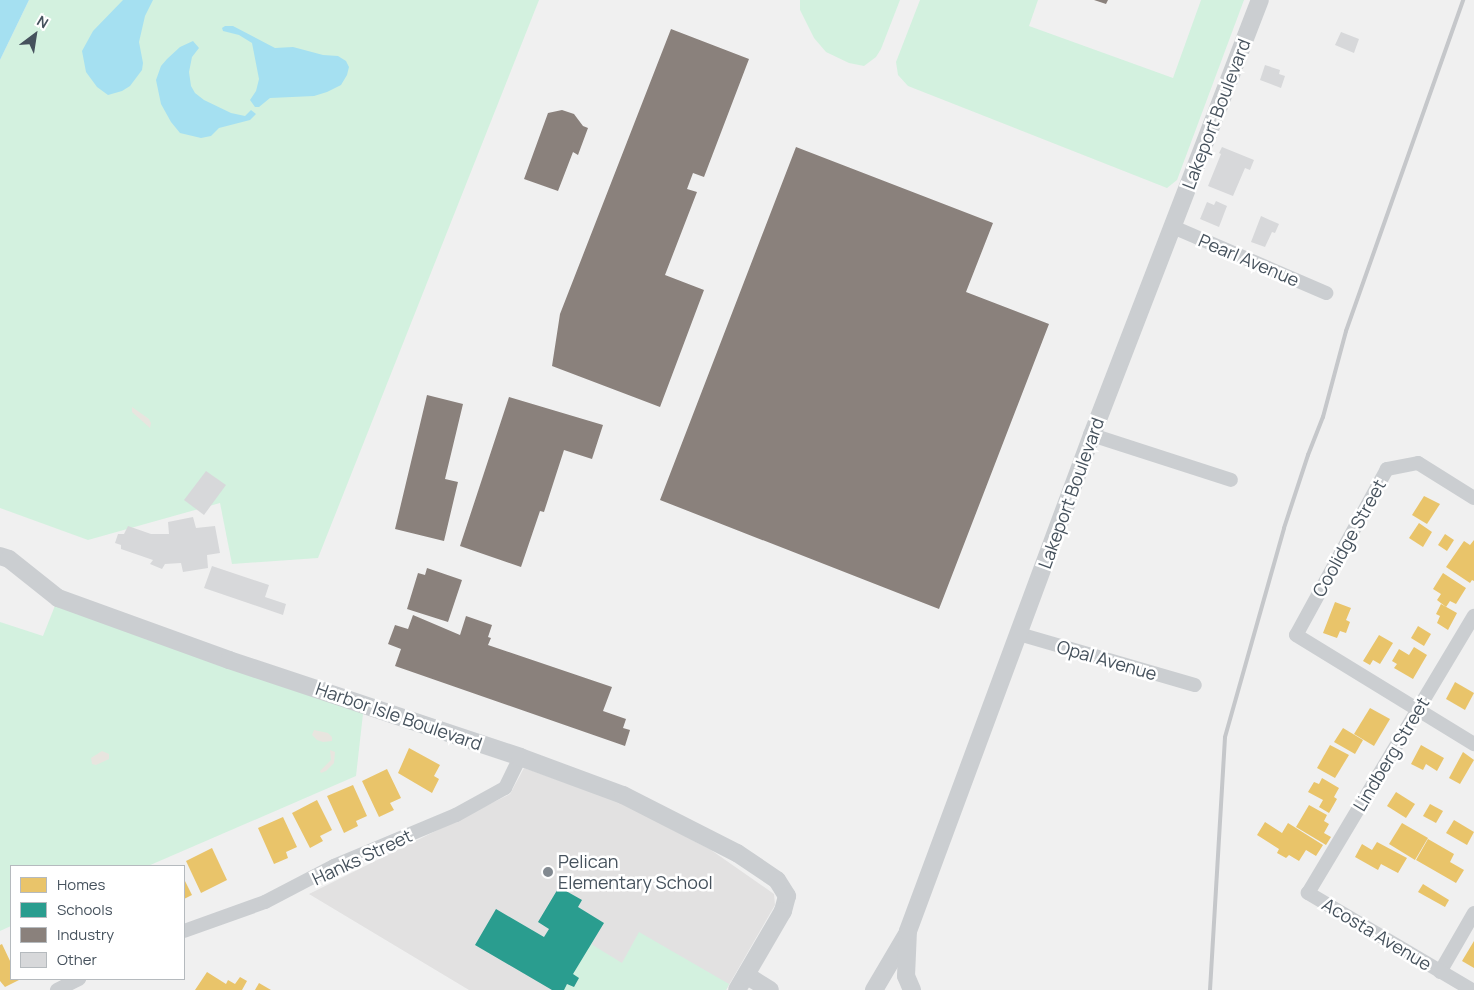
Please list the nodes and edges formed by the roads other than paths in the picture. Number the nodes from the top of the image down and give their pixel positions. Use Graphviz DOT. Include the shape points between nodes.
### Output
graph roads {
  1 [pos="1260,0"];
  2 [pos="1173,227"];
  3 [pos="1326,293"];
  4 [pos="1092,435"];
  5 [pos="1231,480"];
  6 [pos="1474,498"];
  7 [pos="0,556"];
  8 [pos="1474,616"];
  9 [pos="1018,634"];
  10 [pos="1195,685"];
  11 [pos="1417,710"];
  12 [pos="1474,744"];
  13 [pos="520,757"];
  14 [pos="1308,893"];
  15 [pos="1474,913"];
  16 [pos="185,931"];
  17 [pos="908,931"];
  18 [pos="1440,972"];
  19 [pos="78,980"];
  20 [pos="741,983"];
  21 [pos="57,990"];
  22 [pos="770,990"];
  23 [pos="874,990"];
  24 [pos="912,990"];
  25 [pos="1472,990"];
  1 -- 2 [label="street, Lakeport Boulevard"];
  2 -- 3 [label="street, Pearl Avenue"];
  2 -- 4 [label="street, Lakeport Boulevard"];
  4 -- 5 [label="street"];
  4 -- 9 [label="street, Lakeport Boulevard"];
  6 -- 11 [label="street, Coolidge Street" via="1418,463 1387,469 1296,635"];
  7 -- 13 [label="street, Harbor Isle Boulevard" via="9,559 58,598 229,660"];
  8 -- 11 [label="street, Lindberg Street"];
  9 -- 10 [label="street, Opal Avenue"];
  9 -- 17 [label="street, Lakeport Boulevard"];
  11 -- 12 [label="street"];
  11 -- 14 [label="street, Lindberg Street"];
  13 -- 16 [label="street, Hanks Street" via="505,788 456,815 334,866 266,902"];
  13 -- 20 [label="street, Harbor Isle Boulevard" via="623,795 728,848 777,880 787,896 783,911"];
  14 -- 18 [label="street, Acosta Avenue"];
  15 -- 18 [label="street"];
  17 -- 23 [label="street"];
  17 -- 24 [label="street, Lakeport Boulevard" via="906,976"];
  18 -- 25 [label="street, Acosta Avenue"];
  19 -- 21 [label="street"];
  20 -- 22 [label="street"];
}
